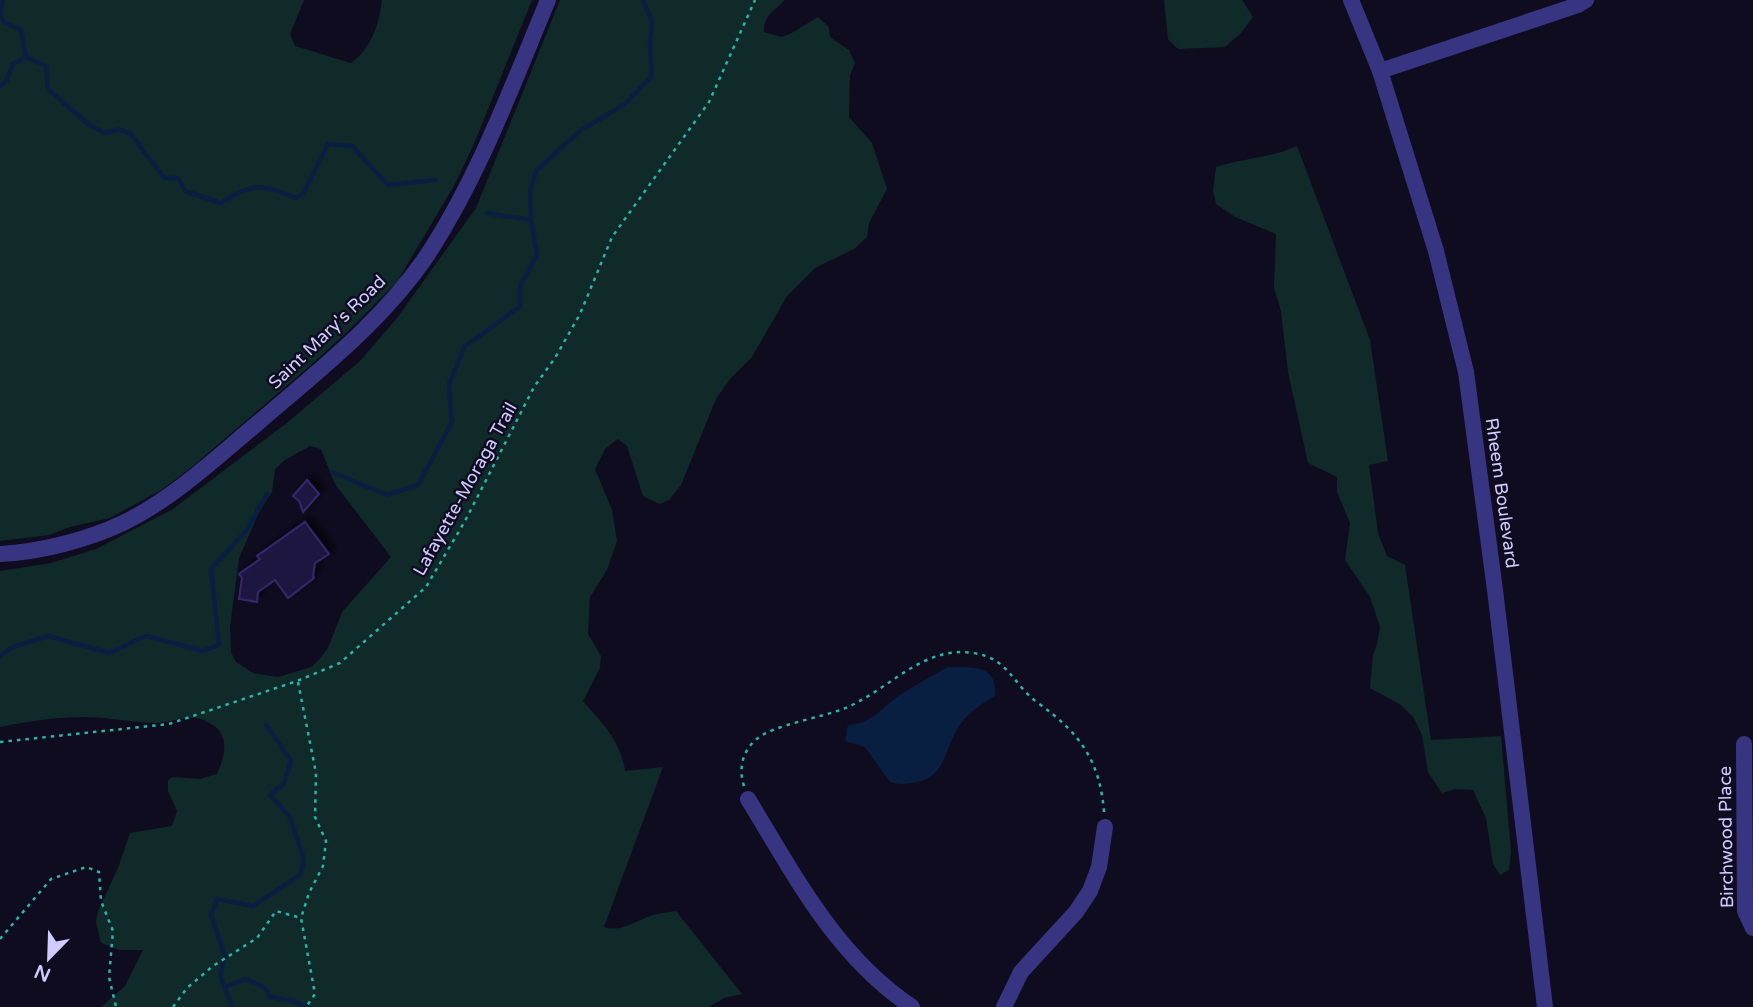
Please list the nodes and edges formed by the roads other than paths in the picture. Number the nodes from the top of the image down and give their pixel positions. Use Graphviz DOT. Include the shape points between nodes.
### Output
graph roads {
  1 [pos="548,0"];
  2 [pos="1351,0"];
  3 [pos="1586,0"];
  4 [pos="1380,71"];
  5 [pos="0,554"];
  6 [pos="1744,744"];
  7 [pos="748,799"];
  8 [pos="1105,827"];
  9 [pos="1753,928"];
  10 [pos="912,1007"];
  11 [pos="1004,1007"];
  12 [pos="1545,1007"];
  1 -- 5 [label="street, Saint Mary's Road" via="458,205 427,256 367,326 163,500 122,523 78,539"];
  2 -- 4 [label="street, Rheem Boulevard"];
  3 -- 4 [label="street"];
  4 -- 12 [label="street, Rheem Boulevard" via="1436,251 1466,372"];
  6 -- 9 [label="street, Birchwood Place" via="1745,911"];
  7 -- 10 [label="street" via="845,948 869,974"];
  8 -- 11 [label="street" via="1090,891 1021,972"];
}
